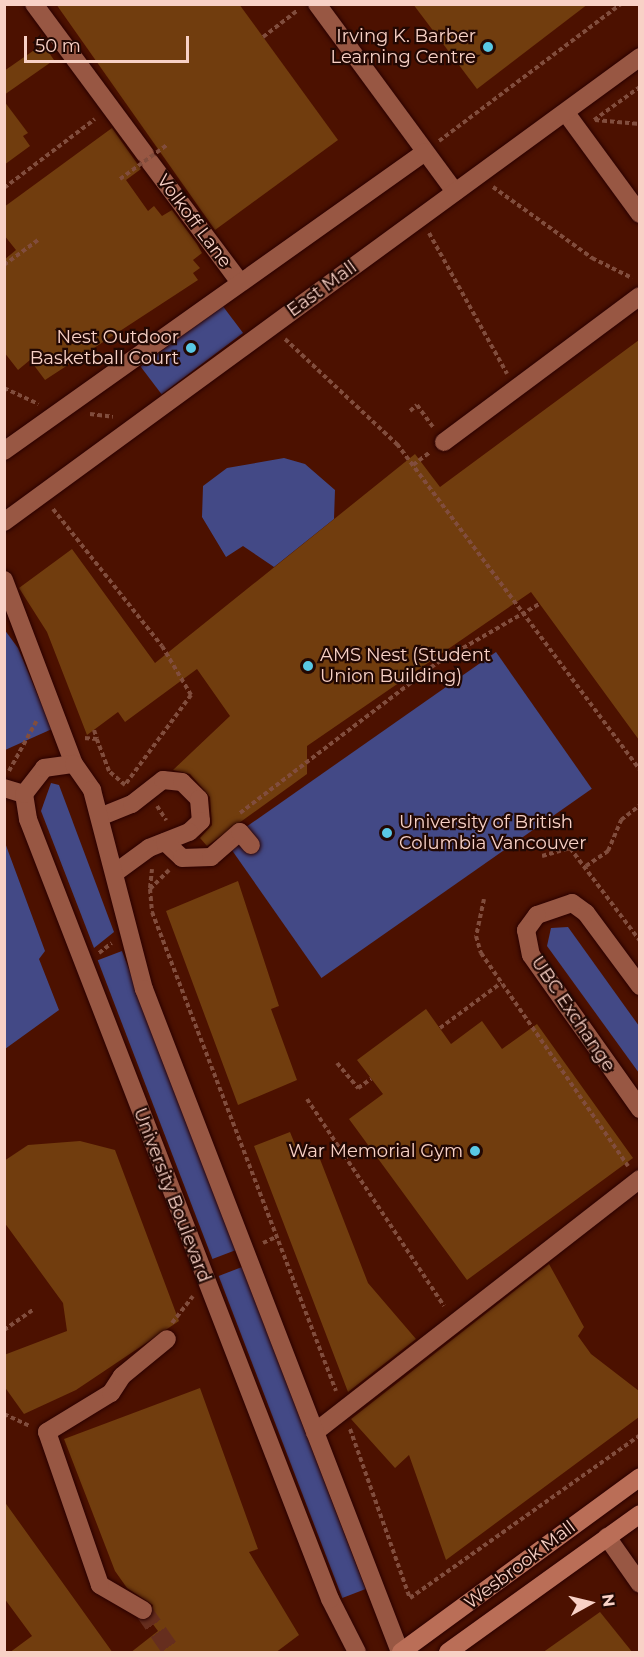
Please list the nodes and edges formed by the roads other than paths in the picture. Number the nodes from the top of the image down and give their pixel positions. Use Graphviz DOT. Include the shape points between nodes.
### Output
graph roads {
  1 [pos="34,4"];
  2 [pos="317,4"];
  3 [pos="639,57"];
  4 [pos="566,113"];
  5 [pos="424,152"];
  6 [pos="455,192"];
  7 [pos="639,214"];
  8 [pos="239,280"];
  9 [pos="639,296"];
  10 [pos="444,442"];
  11 [pos="4,452"];
  12 [pos="4,522"];
  13 [pos="4,580"];
  14 [pos="74,764"];
  15 [pos="4,788"];
  16 [pos="24,794"];
  17 [pos="102,816"];
  18 [pos="171,840"];
  19 [pos="251,845"];
  20 [pos="115,873"];
  21 [pos="639,986"];
  22 [pos="639,1109"];
  23 [pos="637,1175"];
  24 [pos="167,1339"];
  25 [pos="315,1432"];
  26 [pos="639,1477"];
  27 [pos="639,1514"];
  28 [pos="607,1537"];
  29 [pos="639,1584"];
  30 [pos="142,1610"];
  31 [pos="357,1653"];
  32 [pos="400,1653"];
  33 [pos="448,1653"];
  1 -- 8 [label="street, Volkoff Lane"];
  2 -- 5 [label="street"];
  3 -- 4 [label="street, East Mall"];
  4 -- 6 [label="street, East Mall"];
  4 -- 7 [label="street"];
  5 -- 6 [label="street"];
  5 -- 8 [label="street"];
  6 -- 12 [label="street, East Mall"];
  8 -- 11 [label="street"];
  9 -- 10 [label="street"];
  13 -- 14 [label="street"];
  14 -- 16 [label="street" via="37,771"];
  14 -- 17 [label="street" via="85,774"];
  15 -- 16 [label="street"];
  16 -- 31 [label="street, University Boulevard" via="28,819 196,1257 330,1599"];
  17 -- 18 [label="street" via="163,780 182,782 199,799 201,821"];
  17 -- 20 [label="street"];
  18 -- 19 [label="street" via="182,858 211,856 240,832"];
  18 -- 20 [label="street"];
  20 -- 25 [label="street" via="144,989"];
  21 -- 22 [label="street, UBC Exchange" via="586,913 572,903 537,915 526,930 531,955"];
  23 -- 25 [label="street"];
  24 -- 30 [label="street" via="122,1376 111,1393 47,1432 100,1584"];
  25 -- 32 [label="street"];
  26 -- 32 [label="main road, Wesbrook Mall"];
  27 -- 28 [label="main road, Wesbrook Mall"];
  28 -- 29 [label="street"];
  28 -- 33 [label="main road, Wesbrook Mall"];
}
